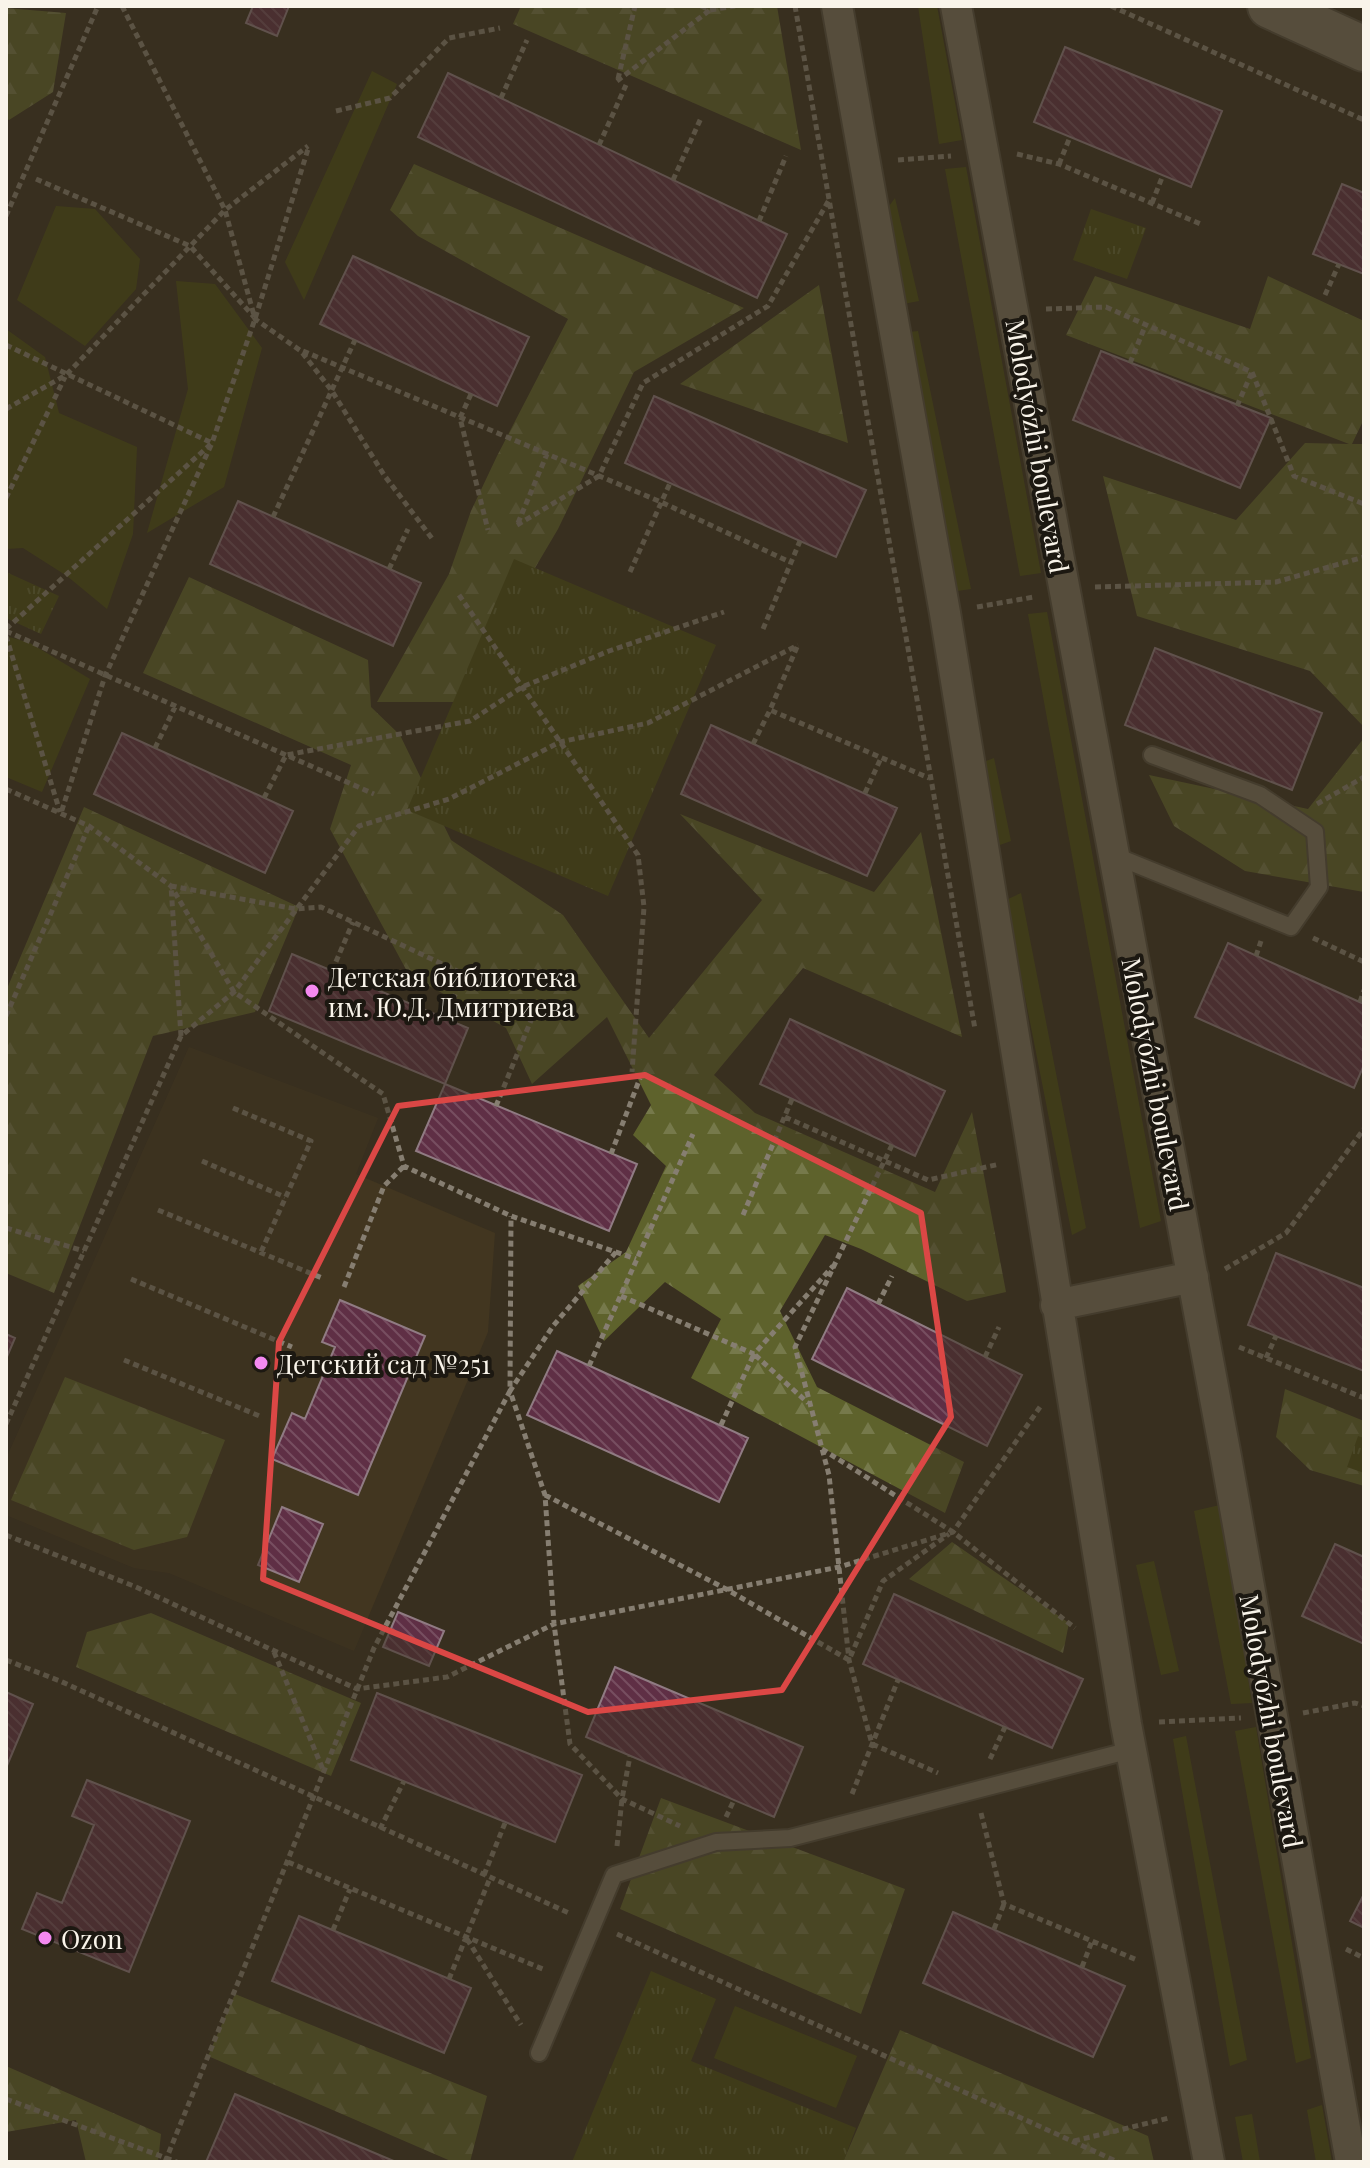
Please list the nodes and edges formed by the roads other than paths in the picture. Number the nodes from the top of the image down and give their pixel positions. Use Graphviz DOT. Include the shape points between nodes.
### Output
graph roads {
  1 [pos="837,6"];
  2 [pos="956,6"];
  3 [pos="1270,6"];
  4 [pos="1364,49"];
  5 [pos="1152,755"];
  6 [pos="1113,855"];
  7 [pos="1193,1277"];
  8 [pos="1056,1305"];
  9 [pos="1128,1737"];
  10 [pos="539,2053"];
  11 [pos="1353,2143"];
  12 [pos="1209,2162"];
  1 -- 8 [label="street" via="945,613"];
  2 -- 6 [label="street, Molodyózhi boulevard"];
  3 -- 4 [label="main road"];
  5 -- 6 [label="lane" via="1260,795 1315,832 1319,887 1291,927"];
  6 -- 7 [label="street, Molodyózhi boulevard"];
  7 -- 8 [label="street"];
  7 -- 11 [label="street, Molodyózhi boulevard"];
  8 -- 9 [label="street"];
  9 -- 10 [label="lane" via="975,1790 790,1838 716,1842 614,1875"];
  9 -- 12 [label="street"];
}
